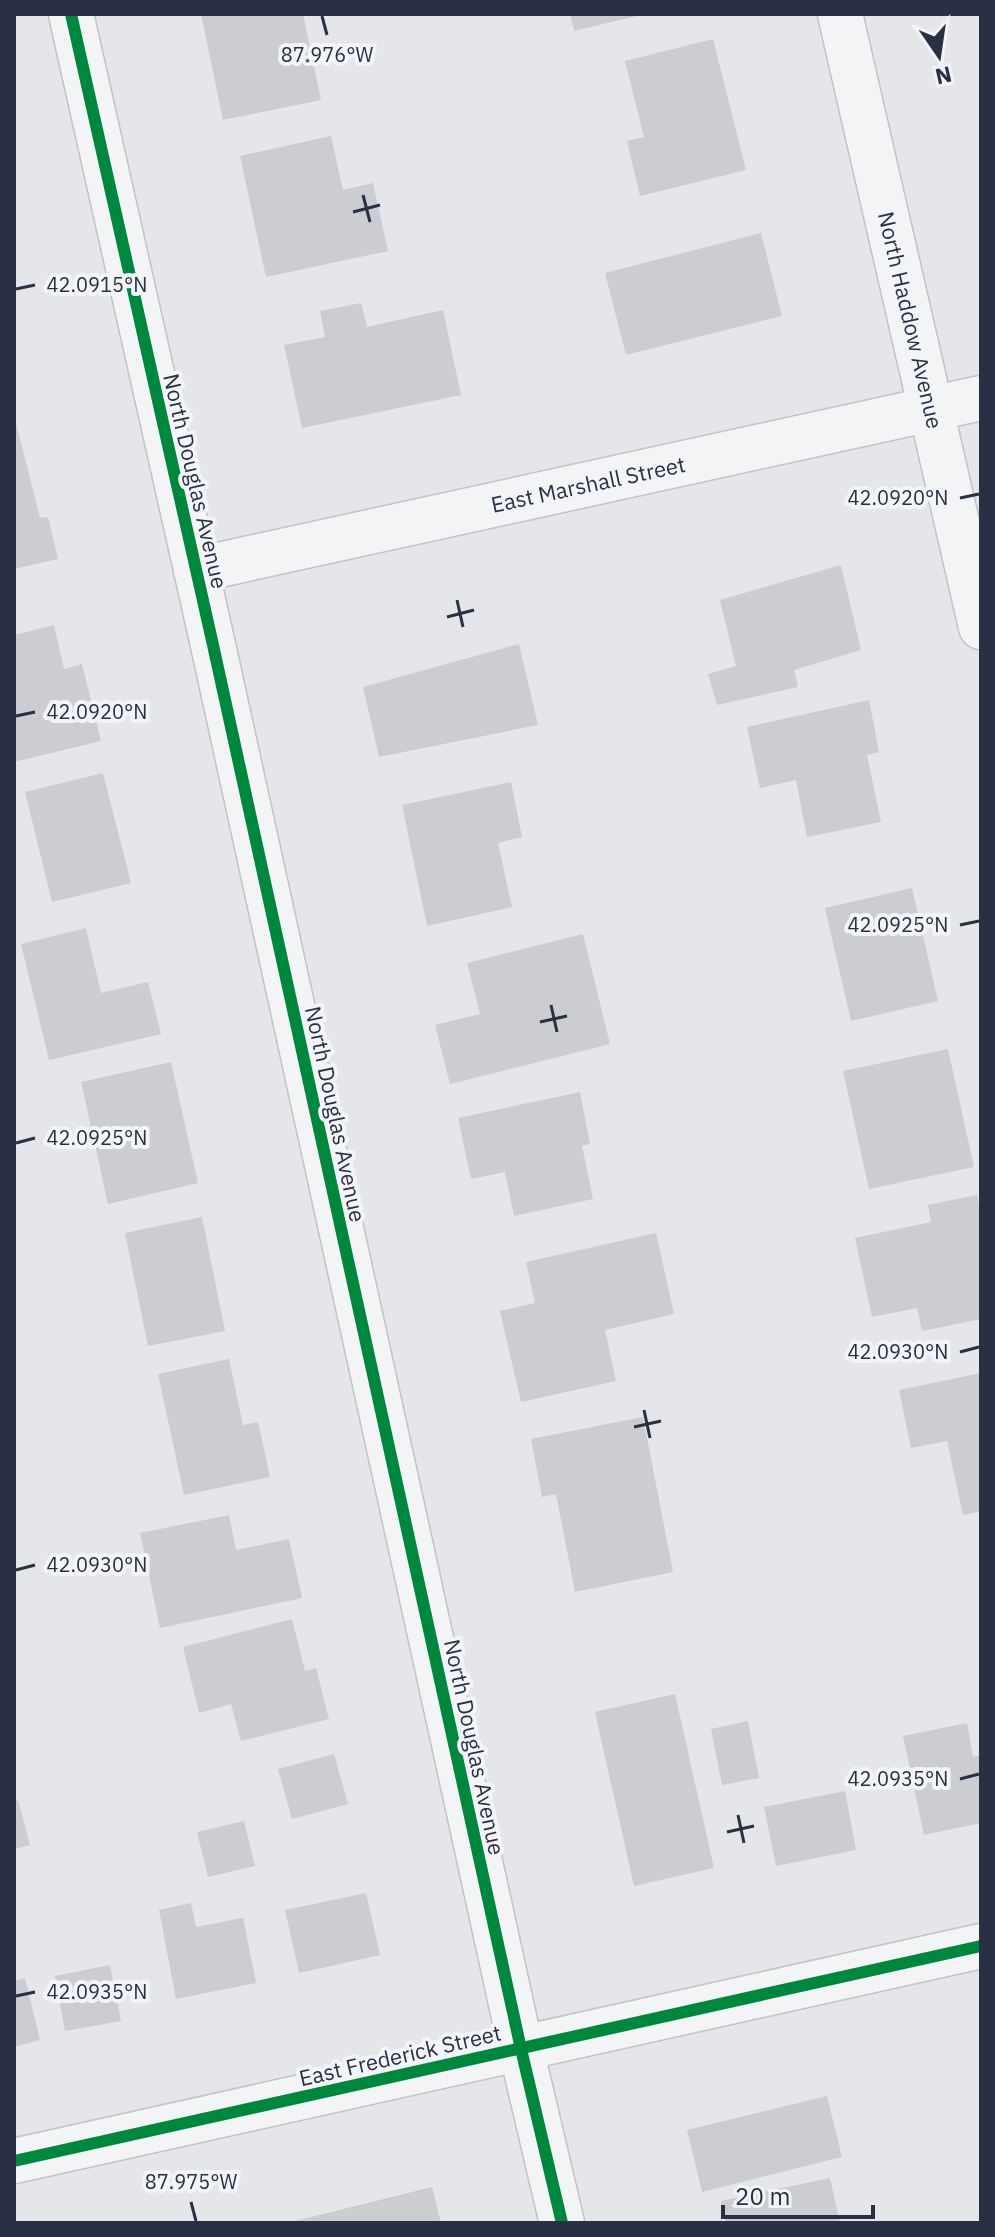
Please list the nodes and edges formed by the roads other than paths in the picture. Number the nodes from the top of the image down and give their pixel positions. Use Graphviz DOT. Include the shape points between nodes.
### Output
graph roads {
  1 [pos="71,14"];
  2 [pos="840,14"];
  3 [pos="981,398"];
  4 [pos="931,409"];
  5 [pos="196,570"];
  6 [pos="981,627"];
  7 [pos="981,1946"];
  8 [pos="521,2049"];
  9 [pos="14,2161"];
  10 [pos="562,2223"];
  1 -- 5 [label="street, North Douglas Avenue"];
  2 -- 4 [label="street, North Haddow Avenue"];
  3 -- 4 [label="street, East Marshall Street"];
  4 -- 5 [label="street, East Marshall Street"];
  4 -- 6 [label="street, North Haddow Avenue"];
  5 -- 8 [label="street, North Douglas Avenue"];
  7 -- 8 [label="street, East Frederick Street"];
  8 -- 9 [label="street, East Frederick Street"];
  8 -- 10 [label="street, North Douglas Avenue"];
}
